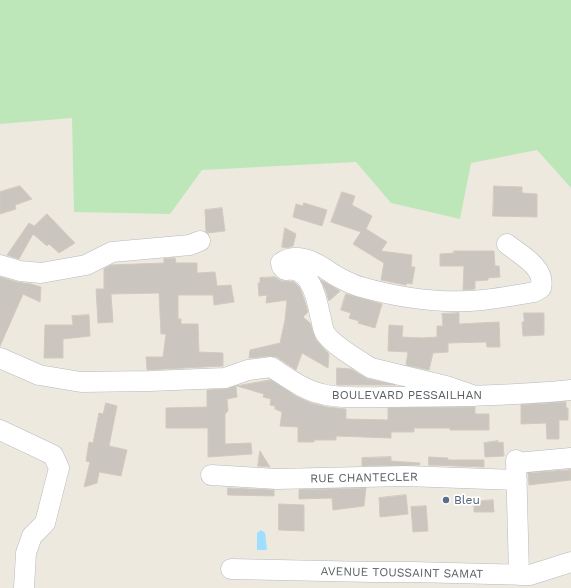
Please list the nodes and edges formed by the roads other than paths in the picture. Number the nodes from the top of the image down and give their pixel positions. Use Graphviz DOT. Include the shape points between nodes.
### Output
graph roads {
  1 [pos="200,241"];
  2 [pos="507,244"];
  3 [pos="0,265"];
  4 [pos="0,358"];
  5 [pos="571,390"];
  6 [pos="475,396"];
  7 [pos="0,430"];
  8 [pos="571,458"];
  9 [pos="516,467"];
  10 [pos="211,475"];
  11 [pos="571,562"];
  12 [pos="231,569"];
  13 [pos="519,575"];
  14 [pos="24,588"];
  1 -- 3 [label="street" via="190,245 112,252 86,265 41,273 20,271"];
  2 -- 6 [label="street" via="539,272 543,280 541,288 534,292 482,300 412,299 355,285 312,260 286,259 281,263 285,270 293,269 302,273 310,282 325,333 361,362 371,368 446,386"];
  4 -- 6 [label="street, BOULEVARD PESSAILHAN" via="39,375 81,382 225,378 248,370 271,367 300,386 322,394 389,397"];
  5 -- 6 [label="street, BOULEVARD PESSAILHAN"];
  7 -- 14 [label="street" via="53,455 59,468 45,523 32,536 26,552"];
  8 -- 9 [label="street, RUE CHANTECLER"];
  9 -- 10 [label="street, RUE CHANTECLER" via="404,476 277,479"];
  9 -- 13 [label="street"];
  11 -- 13 [label="street, AVENUE TOUSSAINT SAMAT" via="530,576"];
  12 -- 13 [label="street, AVENUE TOUSSAINT SAMAT"];
}
